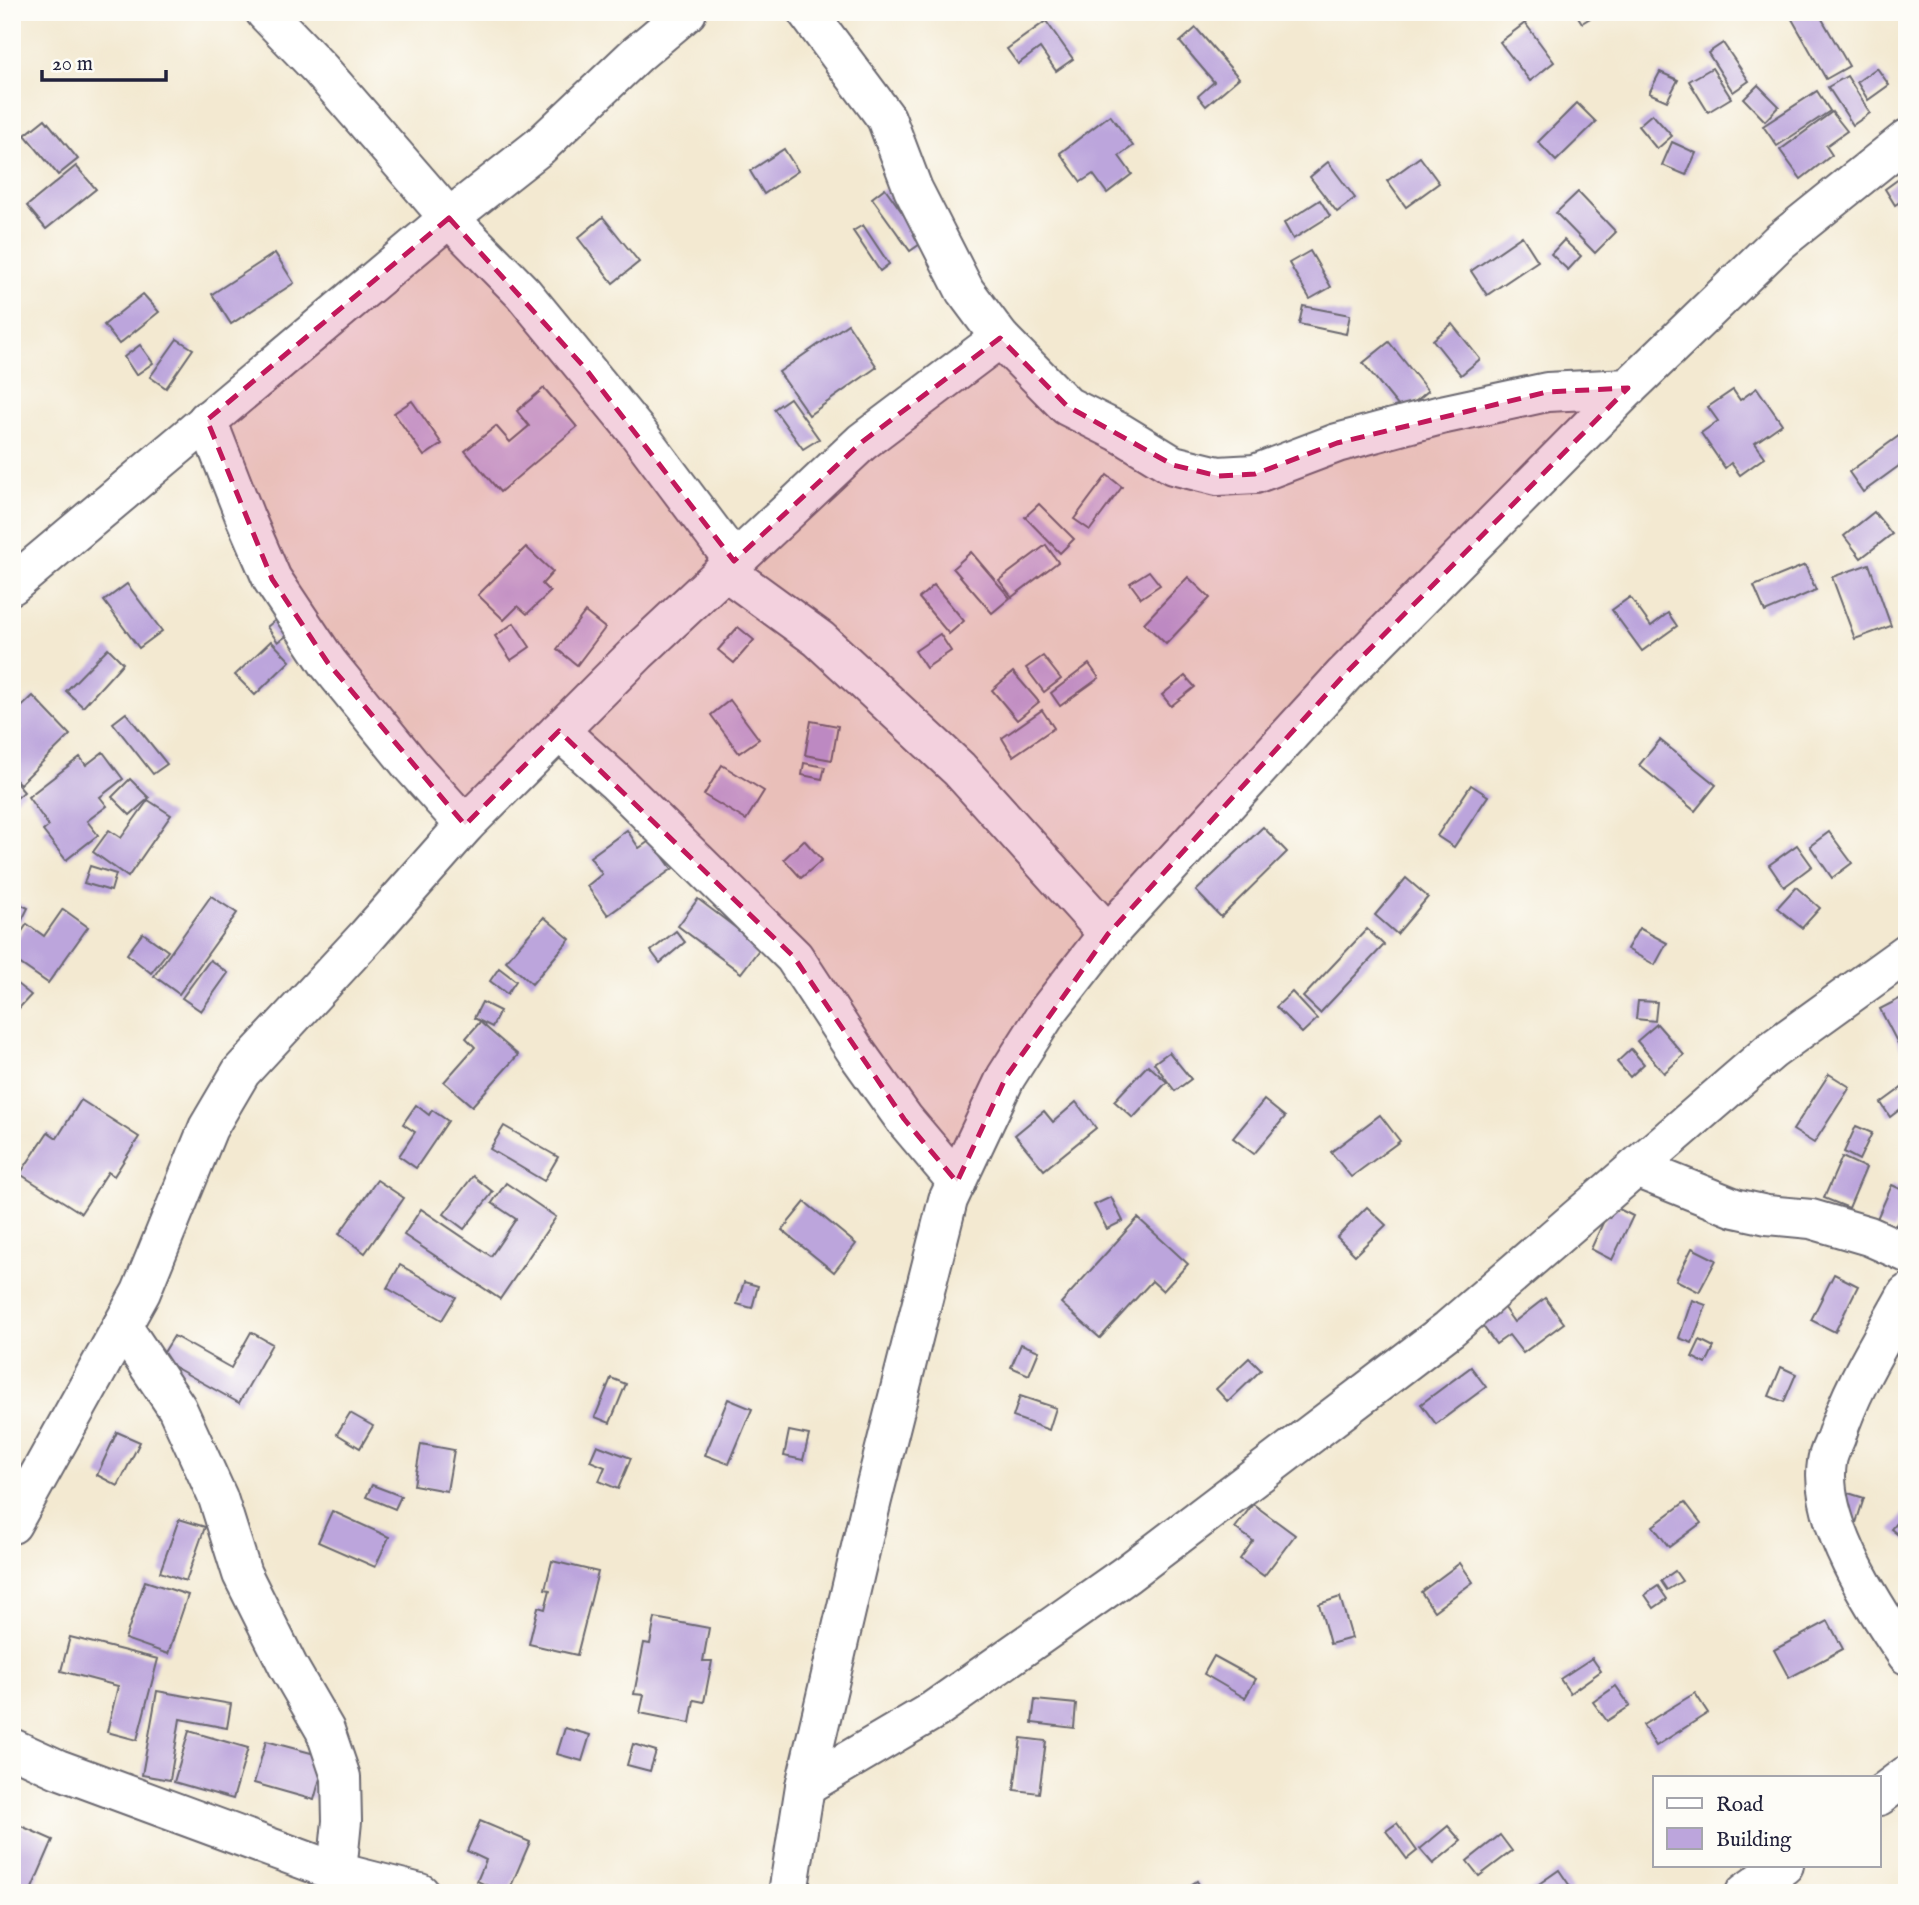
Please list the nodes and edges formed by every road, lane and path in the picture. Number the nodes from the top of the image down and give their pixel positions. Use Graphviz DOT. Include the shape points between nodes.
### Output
graph roads {
  1 [pos="265,12"];
  2 [pos="687,12"];
  3 [pos="807,12"];
  4 [pos="1907,139"];
  5 [pos="449,218"];
  6 [pos="1000,338"];
  7 [pos="1628,388"];
  8 [pos="208,420"];
  9 [pos="729,566"];
  10 [pos="12,585"];
  11 [pos="559,731"];
  12 [pos="465,825"];
  13 [pos="1108,934"];
  14 [pos="1907,953"];
  15 [pos="1636,1168"];
  16 [pos="957,1182"];
  17 [pos="1907,1253"];
  18 [pos="1907,1294"];
  19 [pos="122,1326"];
  20 [pos="12,1524"];
  21 [pos="1907,1655"];
  22 [pos="12,1748"];
  23 [pos="1907,1774"];
  24 [pos="805,1786"];
  25 [pos="1881,1795"];
  26 [pos="1781,1867"];
  27 [pos="337,1872"];
  28 [pos="420,1893"];
  29 [pos="788,1893"];
  30 [pos="1745,1893"];
  1 -- 5 [label="street"];
  2 -- 5 [label="street" via="539,147"];
  3 -- 6 [label="street" via="886,118 913,189 965,291"];
  4 -- 7 [label="street" via="1779,242"];
  5 -- 8 [label="street"];
  5 -- 9 [label="street" via="523,293 638,433"];
  6 -- 7 [label="street" via="1067,406 1173,465 1218,476 1255,474 1337,443 1546,392"];
  6 -- 9 [label="street" via="862,442"];
  7 -- 13 [label="street" via="1344,675"];
  8 -- 10 [label="street"];
  8 -- 12 [label="street" via="272,579 327,663"];
  9 -- 11 [label="street"];
  9 -- 13 [label="street" via="819,639 958,769"];
  11 -- 12 [label="street"];
  11 -- 16 [label="street" via="794,957 904,1119"];
  12 -- 19 [label="street" via="241,1072 208,1128 141,1292"];
  13 -- 16 [label="street" via="1048,1011 1006,1077"];
  14 -- 15 [label="street" via="1771,1051"];
  15 -- 17 [label="street" via="1735,1208 1811,1219"];
  15 -- 24 [label="street" via="1449,1329 1127,1574 933,1710"];
  16 -- 24 [label="street" via="924,1291"];
  18 -- 21 [label="street" via="1844,1411 1827,1462 1828,1500 1840,1537 1878,1613"];
  19 -- 20 [label="street"];
  19 -- 27 [label="street" via="177,1408 218,1499 242,1574 325,1730 341,1777"];
  22 -- 27 [label="street"];
  23 -- 25 [label="street"];
  24 -- 29 [label="street"];
  26 -- 30 [label="street"];
  27 -- 28 [label="street"];
}
